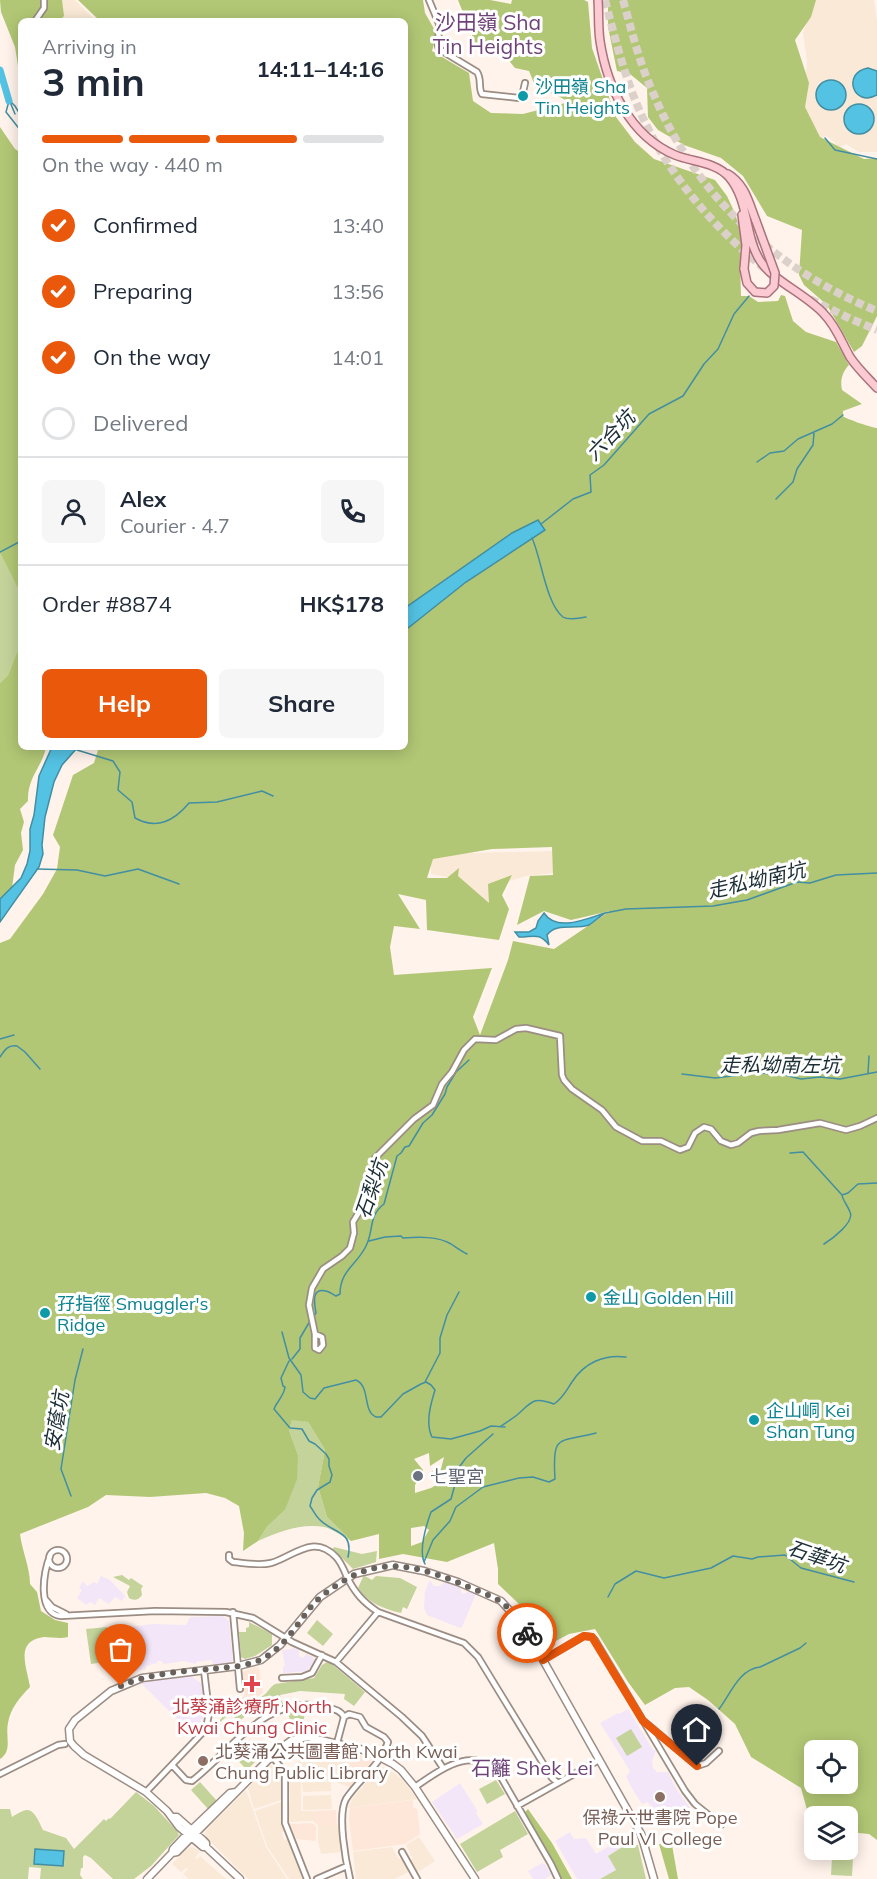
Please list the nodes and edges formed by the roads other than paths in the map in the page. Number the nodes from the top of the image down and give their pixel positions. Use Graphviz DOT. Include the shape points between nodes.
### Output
graph roads {
  1 [pos="44,0"];
  2 [pos="429,0"];
  3 [pos="598,0"];
  4 [pos="37,18"];
  5 [pos="525,83"];
  6 [pos="523,92"];
  7 [pos="519,98"];
  8 [pos="722,171"];
  9 [pos="740,197"];
  10 [pos="877,388"];
  11 [pos="877,1118"];
  12 [pos="315,1334"];
  13 [pos="229,1555"];
  14 [pos="50,1556"];
  15 [pos="57,1568"];
  16 [pos="45,1576"];
  17 [pos="348,1578"];
  18 [pos="232,1612"];
  19 [pos="378,1612"];
  20 [pos="286,1638"];
  21 [pos="322,1655"];
  22 [pos="543,1660"];
  23 [pos="336,1662"];
  24 [pos="238,1666"];
  25 [pos="204,1670"];
  26 [pos="282,1678"];
  27 [pos="240,1689"];
  28 [pos="344,1717"];
  29 [pos="643,1721"];
  30 [pos="660,1734"];
  31 [pos="653,1737"];
  32 [pos="337,1743"];
  33 [pos="65,1744"];
  34 [pos="719,1751"];
  35 [pos="272,1756"];
  36 [pos="381,1758"];
  37 [pos="599,1760"];
  38 [pos="172,1765"];
  39 [pos="443,1768"];
  40 [pos="0,1774"];
  41 [pos="558,1783"];
  42 [pos="416,1787"];
  43 [pos="146,1792"];
  44 [pos="517,1806"];
  45 [pos="721,1825"];
  46 [pos="191,1834"];
  47 [pos="402,1852"];
  48 [pos="347,1866"];
  49 [pos="147,1879"];
  50 [pos="240,1879"];
  51 [pos="307,1879"];
  52 [pos="317,1879"];
  53 [pos="350,1879"];
  54 [pos="417,1879"];
  55 [pos="475,1879"];
  56 [pos="558,1879"];
  57 [pos="654,1879"];
  1 -- 4 [label="street"];
  2 -- 7 [label="street" via="439,24 439,49 477,72 482,94"];
  3 -- 8 [label="main road" via="606,71 630,118 659,147"];
  5 -- 6 [label="street"];
  8 -- 9 [label="main road"];
  8 -- 9 [label="main road, bridge" via="741,185 776,273 774,286 767,293 755,292 747,283"];
  9 -- 10 [label="main road" via="762,263 828,318 852,360"];
  11 -- 12 [label="street" via="846,1130 820,1123 761,1130 731,1145 704,1127 695,1133 688,1147 678,1150 661,1141 642,1141 618,1128 602,1110 572,1089 562,1075 560,1036 526,1028 496,1040 475,1039 464,1050 433,1105 375,1158 366,1201 353,1222 350,1248 323,1269 312,1288 309,1305"];
  13 -- 17 [label="street" via="231,1561 265,1564 302,1548 318,1548 336,1557"];
  14 -- 15 [label="street" via="50,1562"];
  14 -- 15 [label="street" via="56,1550 66,1555 66,1563"];
  14 -- 16 [label="street"];
  15 -- 16 [label="street"];
  16 -- 18 [label="street" via="45,1598 54,1614"];
  17 -- 19 [label="street" via="362,1601"];
  17 -- 20 [label="street" via="320,1597"];
  17 -- 22 [label="street" via="387,1565 403,1566 493,1597 513,1613"];
  18 -- 20 [label="street" via="253,1618"];
  18 -- 24 [label="street"];
  19 -- 23 [label="street"];
  19 -- 41 [label="street" via="470,1648"];
  20 -- 21 [label="street"];
  20 -- 24 [label="street" via="268,1656"];
  21 -- 23 [label="street"];
  21 -- 26 [label="street" via="312,1674"];
  22 -- 29 [label="street" via="584,1636 592,1637"];
  22 -- 37 [label="street"];
  23 -- 39 [label="street" via="422,1736"];
  24 -- 25 [label="street"];
  24 -- 27 [label="street"];
  25 -- 38 [label="street" via="207,1725"];
  25 -- 43 [label="street" via="128,1682 102,1697 69,1729 74,1746 84,1755"];
  28 -- 32 [label="street"];
  28 -- 36 [label="street" via="360,1717 366,1727 387,1739"];
  28 -- 38 [label="street" via="339,1711 313,1705 284,1708 262,1719 194,1780 186,1780"];
  29 -- 30 [label="street"];
  29 -- 31 [label="street"];
  30 -- 31 [label="street"];
  30 -- 34 [label="street" via="697,1766"];
  31 -- 45 [label="street" via="695,1804"];
  32 -- 35 [label="street" via="300,1737"];
  32 -- 36 [label="street"];
  33 -- 40 [label="street"];
  35 -- 46 [label="street" via="234,1797"];
  35 -- 51 [label="street" via="285,1773 285,1823"];
  36 -- 42 [label="street" via="401,1770"];
  36 -- 48 [label="street" via="344,1804"];
  37 -- 41 [label="street"];
  37 -- 57 [label="street" via="641,1834"];
  38 -- 43 [label="street"];
  39 -- 42 [label="street"];
  39 -- 44 [label="street" via="470,1760 491,1768"];
  41 -- 44 [label="street"];
  42 -- 55 [label="street"];
  43 -- 46 [label="street"];
  44 -- 56 [label="street"];
  46 -- 49 [label="street"];
  46 -- 50 [label="street"];
  47 -- 54 [label="street"];
  48 -- 52 [label="street"];
  48 -- 53 [label="street"];
}
